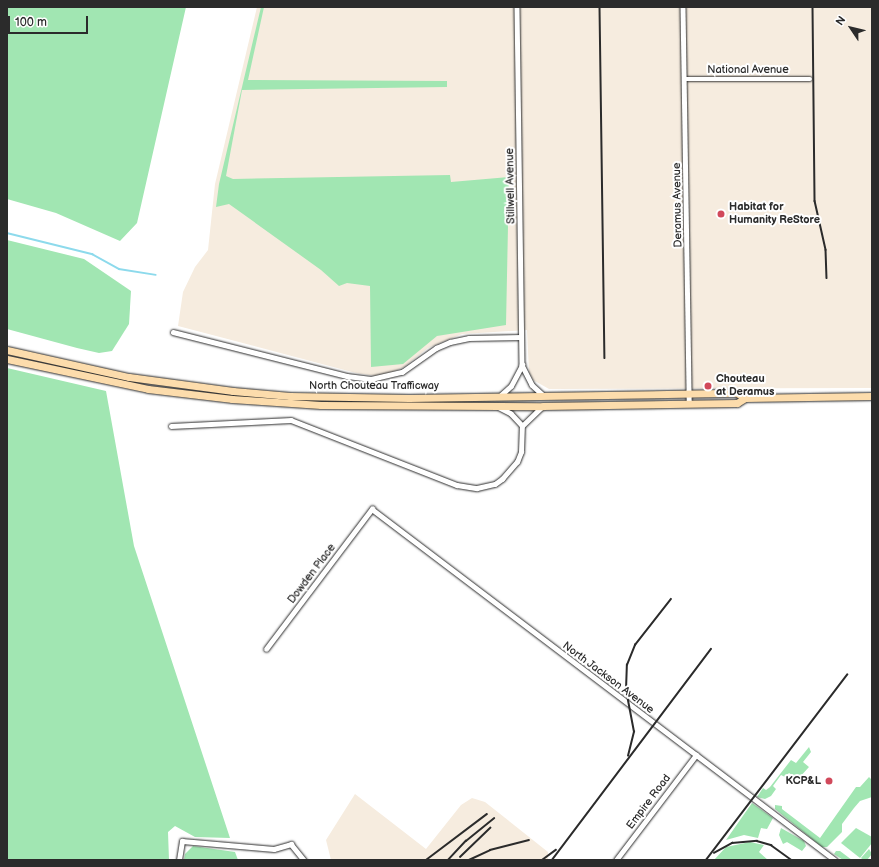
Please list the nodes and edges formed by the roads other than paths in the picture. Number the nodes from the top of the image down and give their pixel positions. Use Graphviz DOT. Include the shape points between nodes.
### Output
graph roads {
  1 [pos="517,7"];
  2 [pos="683,7"];
  3 [pos="685,79"];
  4 [pos="810,79"];
  5 [pos="173,332"];
  6 [pos="521,337"];
  7 [pos="7,350"];
  8 [pos="7,359"];
  9 [pos="522,365"];
  10 [pos="543,394"];
  11 [pos="689,394"];
  12 [pos="501,395"];
  13 [pos="872,396"];
  14 [pos="745,398"];
  15 [pos="689,403"];
  16 [pos="494,406"];
  17 [pos="543,406"];
  18 [pos="171,426"];
  19 [pos="522,426"];
  20 [pos="372,509"];
  21 [pos="266,649"];
  22 [pos="696,755"];
  23 [pos="179,860"];
  24 [pos="304,860"];
  25 [pos="616,860"];
  26 [pos="835,860"];
  1 -- 6 [label="street, Stillwell Avenue"];
  2 -- 3 [label="street, Deramus Avenue"];
  3 -- 4 [label="street, National Avenue"];
  3 -- 11 [label="street, Deramus Avenue"];
  5 -- 6 [label="street, North Chouteau Trafficway" via="371,379 402,372 436,348 450,342 469,338"];
  6 -- 9 [label="street, Stillwell Avenue"];
  7 -- 12 [label="main road, North Chouteau Trafficway" via="129,377 191,386 327,397"];
  8 -- 16 [label="main road, North Chouteau Trafficway" via="88,378 190,395 321,405"];
  9 -- 10 [label="street, Stillwell Avenue" via="532,386"];
  9 -- 12 [label="street, Stillwell Avenue" via="511,386"];
  10 -- 11 [label="main road, North Chouteau Trafficway"];
  10 -- 12 [label="main road, North Chouteau Trafficway"];
  11 -- 14 [label="main road, North Chouteau Trafficway" via="736,393"];
  11 -- 15 [label="street, Deramus Avenue"];
  13 -- 14 [label="main road, North Chouteau Trafficway"];
  14 -- 15 [label="main road, North Chouteau Trafficway" via="737,402"];
  15 -- 17 [label="main road, North Chouteau Trafficway"];
  16 -- 17 [label="main road, North Chouteau Trafficway"];
  16 -- 19 [label="street, North Chouteau Trafficway" via="511,414"];
  17 -- 19 [label="street"];
  18 -- 19 [label="street" via="291,420 457,485 477,488 495,484 517,462 522,444"];
  20 -- 21 [label="street, Dowden Place"];
  20 -- 22 [label="street, North Jackson Avenue"];
  22 -- 25 [label="street, Empire Road"];
  22 -- 26 [label="street, North Jackson Avenue"];
  23 -- 24 [label="street" via="182,841 274,849 291,844"];
}
